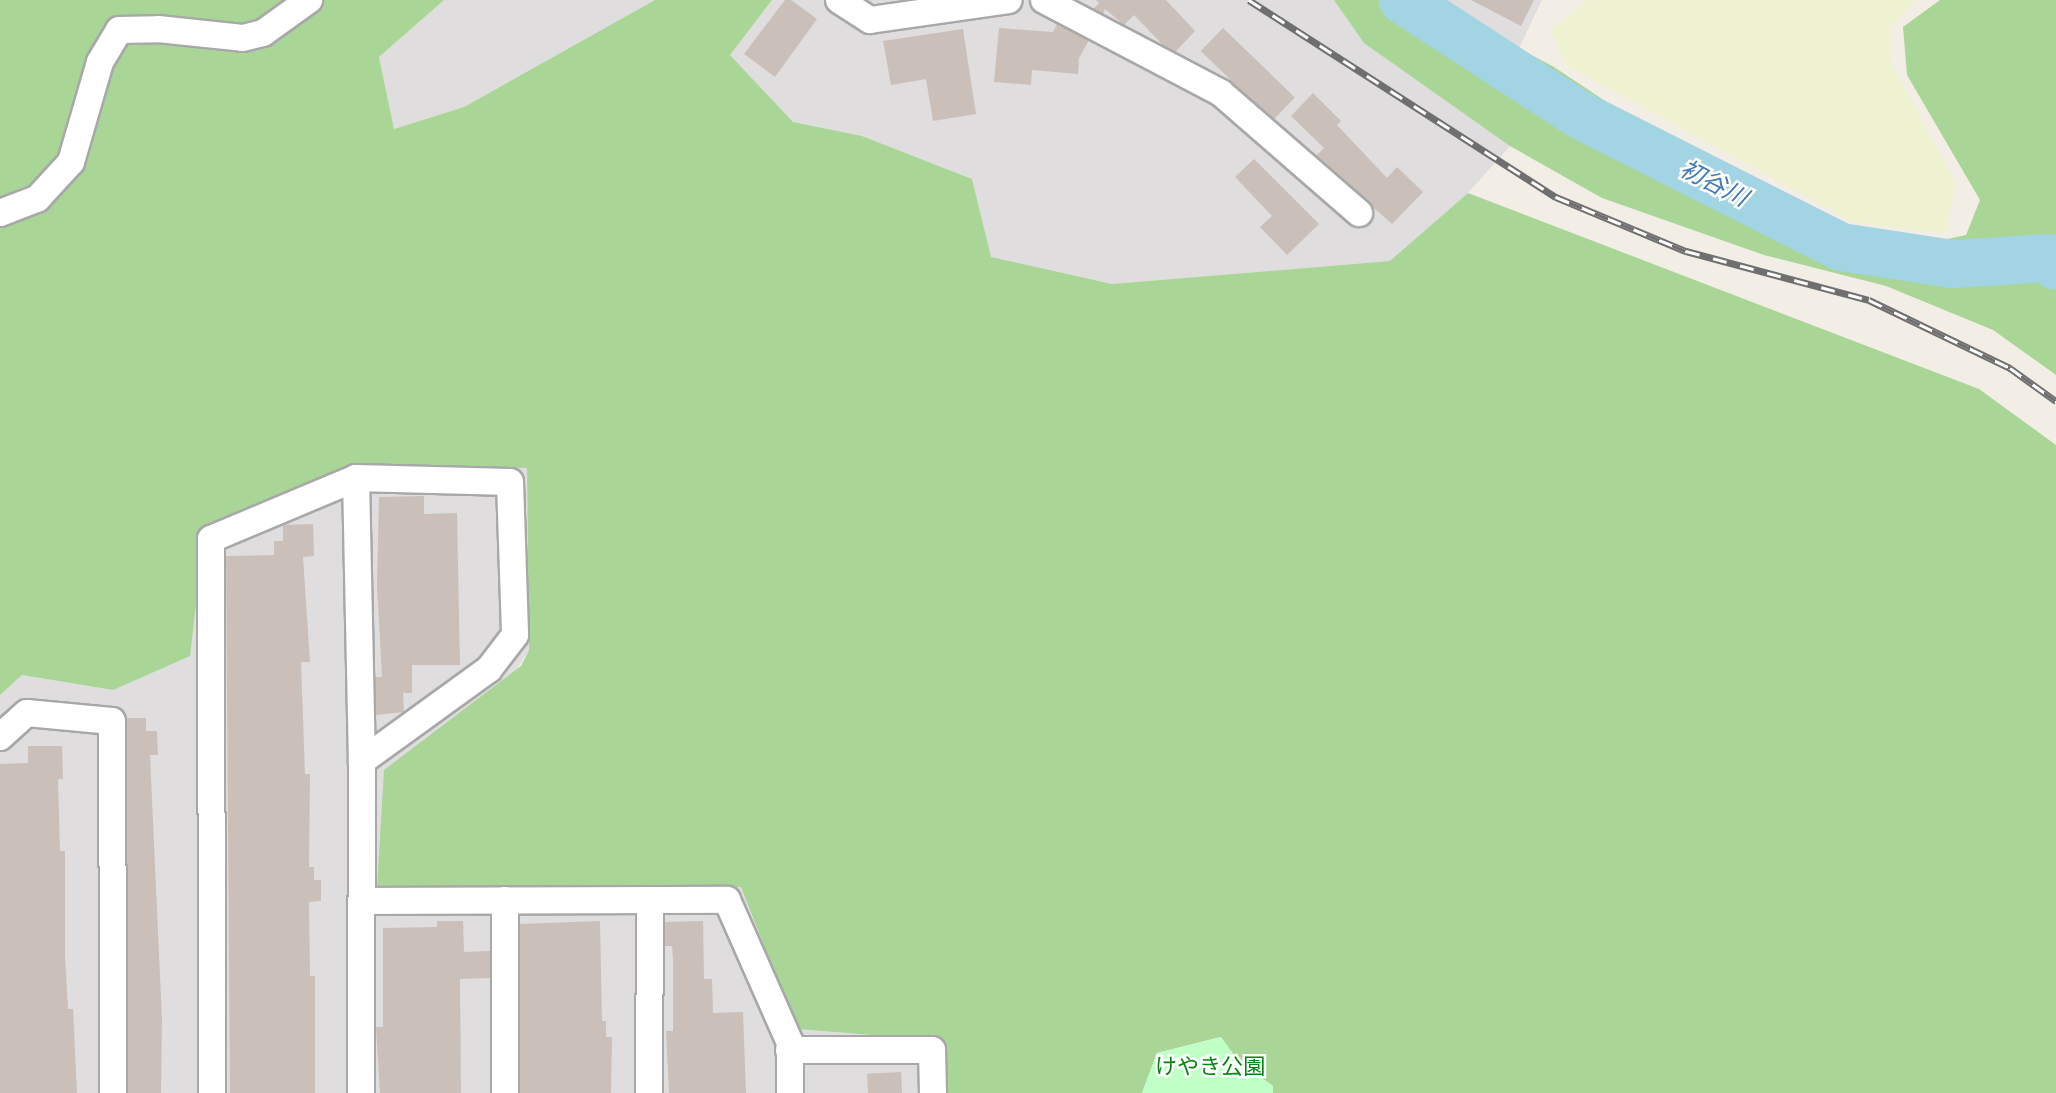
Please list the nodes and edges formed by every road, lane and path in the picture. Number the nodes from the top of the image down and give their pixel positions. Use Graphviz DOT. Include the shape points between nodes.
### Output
graph roads {
  1 [pos="309,0"];
  2 [pos="839,0"];
  3 [pos="1009,0"];
  4 [pos="1044,0"];
  5 [pos="0,213"];
  6 [pos="1359,213"];
  7 [pos="356,478"];
  8 [pos="0,737"];
  9 [pos="362,761"];
  10 [pos="505,900"];
  11 [pos="650,900"];
  12 [pos="362,901"];
  13 [pos="789,1050"];
  14 [pos="113,1093"];
  15 [pos="212,1093"];
  16 [pos="361,1093"];
  17 [pos="505,1093"];
  18 [pos="650,1093"];
  19 [pos="790,1093"];
  20 [pos="933,1093"];
  1 -- 5 [label="street" via="263,33 243,38 118,30 100,62 71,162 37,199"];
  2 -- 3 [label="street" via="870,20"];
  4 -- 6 [label="street" via="1221,93"];
  7 -- 9 [label="street"];
  7 -- 9 [label="street" via="510,482 515,635 489,669"];
  7 -- 15 [label="street" via="211,539"];
  8 -- 14 [label="street" via="27,713 111,721"];
  9 -- 12 [label="street"];
  10 -- 11 [label="street"];
  10 -- 12 [label="street"];
  10 -- 17 [label="street"];
  11 -- 13 [label="street" via="727,900 790,1043"];
  11 -- 18 [label="street"];
  12 -- 16 [label="street"];
  13 -- 19 [label="street"];
  13 -- 20 [label="street" via="932,1050"];
}
